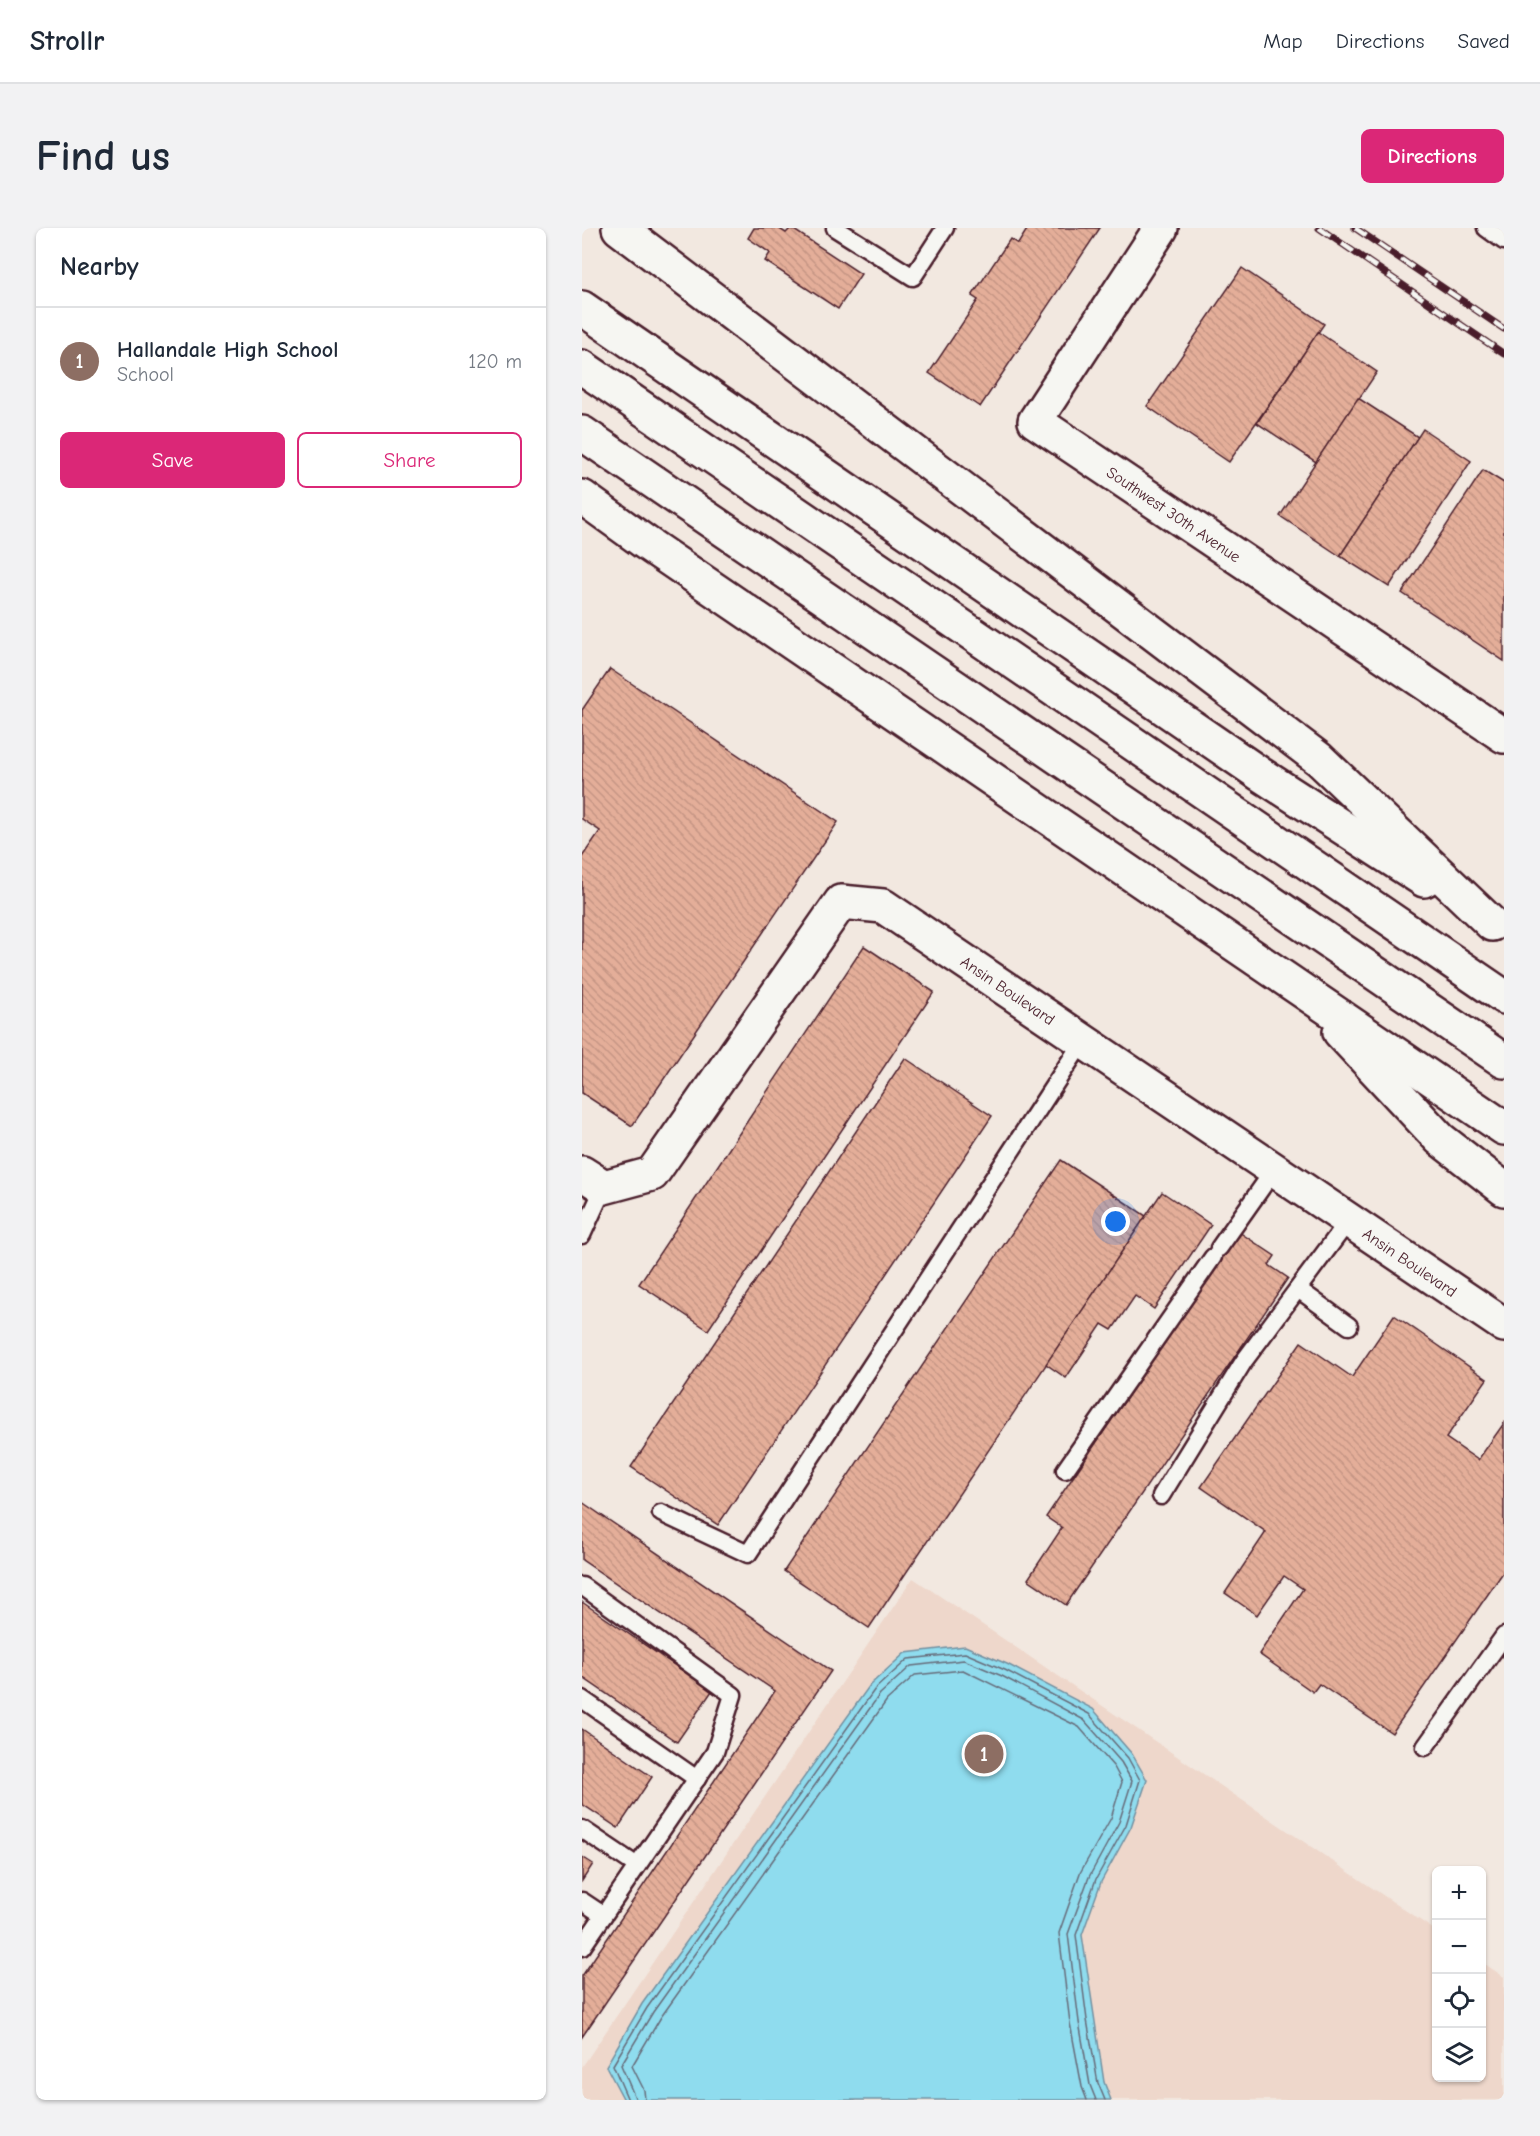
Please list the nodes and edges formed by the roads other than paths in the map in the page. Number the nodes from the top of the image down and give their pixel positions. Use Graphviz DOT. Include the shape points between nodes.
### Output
graph roads {
  1 [pos="620,228"];
  2 [pos="835,228"];
  3 [pos="945,228"];
  4 [pos="1161,228"];
  5 [pos="1485,228"];
  6 [pos="1504,241"];
  7 [pos="582,308"];
  8 [pos="584,369"];
  9 [pos="582,434"];
  10 [pos="582,497"];
  11 [pos="582,514"];
  12 [pos="646,543"];
  13 [pos="1504,736"];
  14 [pos="1498,928"];
  15 [pos="1298,987"];
  16 [pos="1504,997"];
  17 [pos="1083,1041"];
  18 [pos="1504,1061"];
  19 [pos="1504,1128"];
  20 [pos="1274,1170"];
  21 [pos="593,1180"];
  22 [pos="1504,1189"];
  23 [pos="1349,1220"];
  24 [pos="582,1235"];
  25 [pos="1298,1289"];
  26 [pos="1504,1325"];
  27 [pos="1349,1326"];
  28 [pos="1065,1470"];
  29 [pos="1161,1496"];
  30 [pos="661,1513"];
  31 [pos="582,1586"];
  32 [pos="1504,1636"];
  33 [pos="582,1699"];
  34 [pos="1425,1748"];
  35 [pos="697,1779"];
  36 [pos="582,1829"];
  37 [pos="637,1866"];
  38 [pos="582,1901"];
  39 [pos="603,1915"];
  40 [pos="585,1937"];
  1 -- 14 [label="main road" via="1319,759"];
  2 -- 3 [label="lane" via="913,277"];
  4 -- 13 [label="main road, Southwest 30th Avenue" via="1035,421"];
  5 -- 6 [label="lane"];
  7 -- 14 [label="main road" via="1260,774"];
  8 -- 16 [label="main road"];
  9 -- 18 [label="main road"];
  10 -- 12 [label="main road"];
  11 -- 12 [label="main road"];
  12 -- 15 [label="main road"];
  15 -- 19 [label="main road"];
  15 -- 22 [label="main road" via="1440,1139"];
  17 -- 20 [label="main road, Ansin Boulevard"];
  17 -- 21 [label="main road, Ansin Boulevard" via="883,906 842,902 652,1174"];
  17 -- 30 [label="lane" via="748,1554"];
  20 -- 23 [label="main road, Ansin Boulevard"];
  20 -- 28 [label="lane"];
  21 -- 24 [label="lane"];
  23 -- 25 [label="lane"];
  23 -- 26 [label="main road, Ansin Boulevard"];
  25 -- 27 [label="lane"];
  25 -- 29 [label="lane" via="1244,1361"];
  31 -- 35 [label="lane" via="733,1695 716,1752"];
  32 -- 34 [label="lane"];
  33 -- 35 [label="lane"];
  35 -- 37 [label="lane"];
  36 -- 37 [label="lane"];
  37 -- 39 [label="lane"];
  38 -- 39 [label="lane"];
  39 -- 40 [label="lane"];
}
